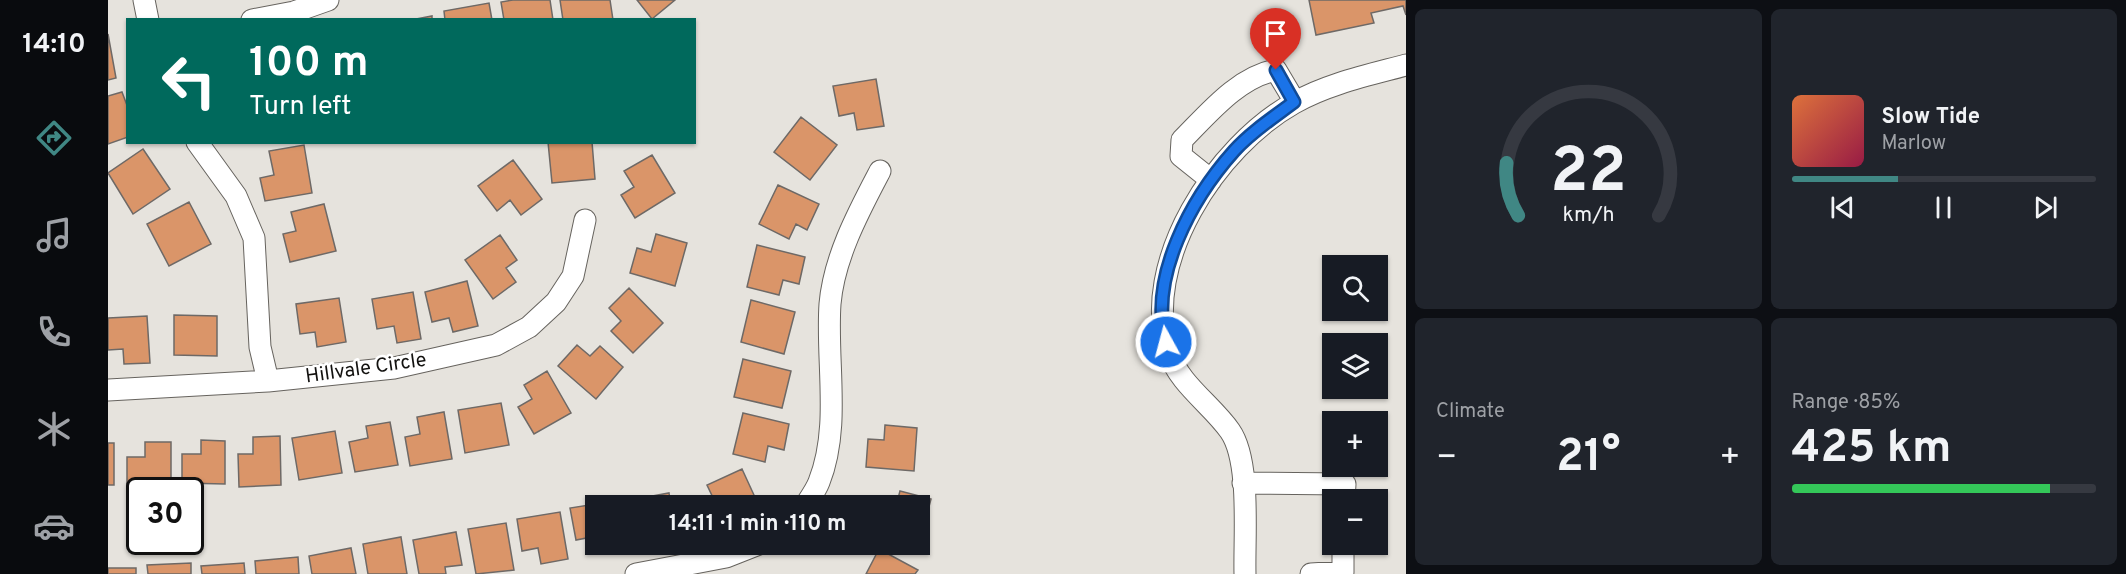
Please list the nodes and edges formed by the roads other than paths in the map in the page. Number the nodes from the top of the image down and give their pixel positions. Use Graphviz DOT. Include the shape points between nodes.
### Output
graph roads {
  1 [pos="144,0"];
  2 [pos="328,0"];
  3 [pos="148,18"];
  4 [pos="262,18"];
  5 [pos="1405,71"];
  6 [pos="1294,102"];
  7 [pos="198,144"];
  8 [pos="880,171"];
  9 [pos="1211,180"];
  10 [pos="585,220"];
  11 [pos="268,381"];
  12 [pos="108,390"];
  13 [pos="1243,483"];
  14 [pos="1344,489"];
  15 [pos="812,495"];
  16 [pos="731,555"];
  17 [pos="1343,555"];
  18 [pos="636,574"];
  19 [pos="1245,574"];
  20 [pos="1311,574"];
  1 -- 3 [label="street"];
  2 -- 4 [label="street"];
  5 -- 6 [label="street" via="1336,85"];
  6 -- 9 [label="street" via="1235,150"];
  6 -- 9 [label="street" via="1276,70 1261,73 1223,99 1182,140 1182,156"];
  7 -- 11 [label="street" via="236,196 254,238 260,347"];
  8 -- 15 [label="street" via="859,210 836,273 830,303 829,443 819,483"];
  9 -- 13 [label="street" via="1187,216 1172,258 1162,296 1162,328 1170,356 1183,378 1232,434 1242,457"];
  10 -- 11 [label="street, Hillvale Circle" via="573,276 556,302 528,327 496,345 394,368"];
  11 -- 12 [label="street, Hillvale Circle"];
  13 -- 14 [label="street" via="1344,484"];
  13 -- 19 [label="street"];
  16 -- 18 [label="street"];
  17 -- 20 [label="street" via="1343,572"];
}
